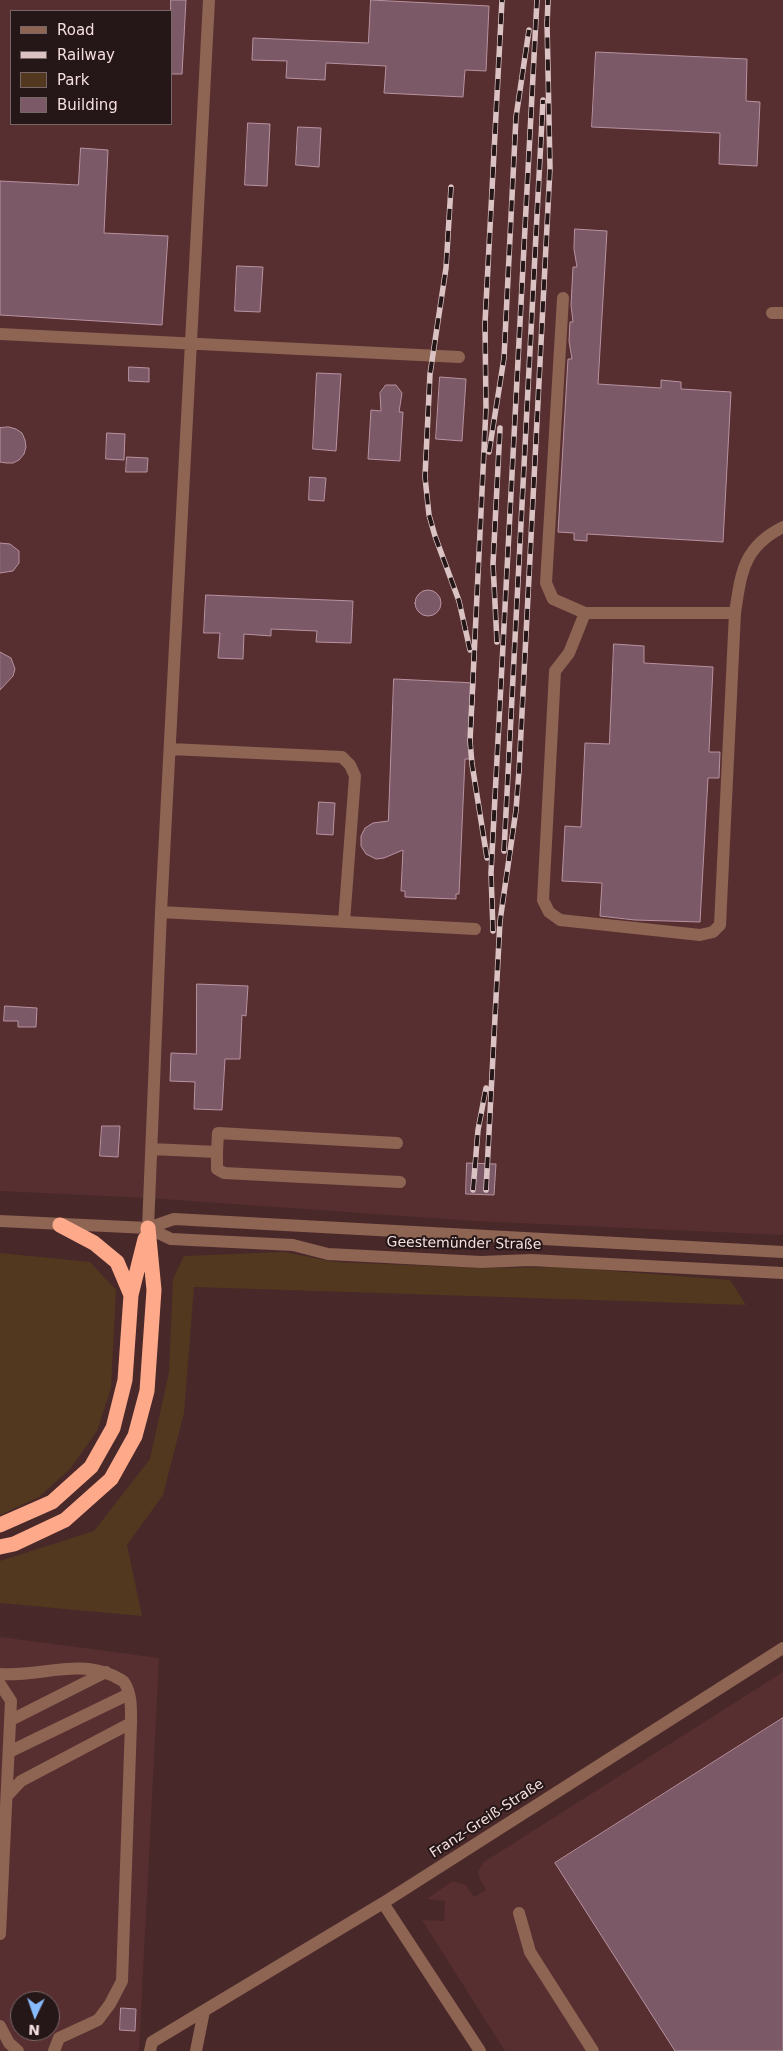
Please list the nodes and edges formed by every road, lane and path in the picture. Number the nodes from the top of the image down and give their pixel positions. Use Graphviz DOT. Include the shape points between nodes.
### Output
graph roads {
  1 [pos="209,0"];
  2 [pos="563,298"];
  3 [pos="0,334"];
  4 [pos="191,344"];
  5 [pos="459,357"];
  6 [pos="783,528"];
  7 [pos="585,613"];
  8 [pos="735,613"];
  9 [pos="170,749"];
  10 [pos="161,912"];
  11 [pos="344,922"];
  12 [pos="475,929"];
  13 [pos="397,1143"];
  14 [pos="151,1149"];
  15 [pos="218,1152"];
  16 [pos="400,1182"];
  17 [pos="0,1221"];
  18 [pos="60,1225"];
  19 [pos="148,1228"];
  20 [pos="783,1252"];
  21 [pos="783,1273"];
  22 [pos="130,1295"];
  23 [pos="0,1525"];
  24 [pos="0,1547"];
  25 [pos="783,1648"];
  26 [pos="106,1672"];
  27 [pos="0,1674"];
  28 [pos="0,1684"];
  29 [pos="129,1694"];
  30 [pos="11,1720"];
  31 [pos="131,1723"];
  32 [pos="9,1752"];
  33 [pos="7,1796"];
  34 [pos="383,1903"];
  35 [pos="519,1913"];
  36 [pos="0,1934"];
  37 [pos="204,2011"];
  38 [pos="0,2026"];
  39 [pos="151,2047"];
  40 [pos="18,2051"];
  41 [pos="54,2051"];
  42 [pos="138,2051"];
  43 [pos="196,2051"];
  44 [pos="480,2051"];
  45 [pos="593,2051"];
  1 -- 4 [label="street"];
  2 -- 7 [label="street" via="546,583 553,599"];
  3 -- 4 [label="street"];
  4 -- 5 [label="street"];
  4 -- 9 [label="street"];
  6 -- 8 [label="street" via="767,535 752,551 741,572"];
  7 -- 8 [label="street"];
  7 -- 8 [label="street" via="569,653 555,670 543,900 549,912 560,920 700,935 713,932 720,925"];
  9 -- 10 [label="street"];
  9 -- 11 [label="street" via="342,757 355,776"];
  10 -- 11 [label="street"];
  10 -- 14 [label="street"];
  11 -- 12 [label="street"];
  13 -- 15 [label="street" via="218,1134"];
  14 -- 15 [label="street"];
  14 -- 19 [label="street"];
  15 -- 16 [label="street" via="217,1169 224,1173"];
  17 -- 18 [label="street, Geestemünder Straße"];
  18 -- 19 [label="street, Geestemünder Straße"];
  18 -- 22 [label="highway" via="94,1244 116,1262"];
  19 -- 20 [label="street, Geestemünder Straße" via="174,1219"];
  19 -- 21 [label="street, Geestemünder Straße" via="171,1239 293,1245 328,1254"];
  19 -- 22 [label="highway"];
  19 -- 24 [label="highway" via="154,1290 147,1391 135,1436 111,1479 66,1520 14,1544"];
  22 -- 23 [label="highway" via="125,1380 113,1428 91,1466 52,1502"];
  25 -- 34 [label="street, Franz-Greiß-Straße"];
  26 -- 27 [label="street" via="70,1668"];
  26 -- 29 [label="street" via="123,1681"];
  26 -- 30 [label="street"];
  28 -- 30 [label="street" via="11,1701"];
  29 -- 31 [label="street"];
  29 -- 32 [label="street"];
  30 -- 32 [label="street"];
  31 -- 33 [label="street" via="20,1781"];
  31 -- 41 [label="street" via="122,1981 98,2020 60,2038"];
  32 -- 33 [label="street"];
  33 -- 36 [label="street"];
  34 -- 37 [label="street, Franz-Greiß-Straße"];
  34 -- 44 [label="street"];
  35 -- 45 [label="street" via="530,1952"];
  37 -- 39 [label="street, Franz-Greiß-Straße"];
  37 -- 43 [label="street"];
  38 -- 40 [label="street" via="9,2043"];
  39 -- 42 [label="street, Franz-Greiß-Straße"];
}
